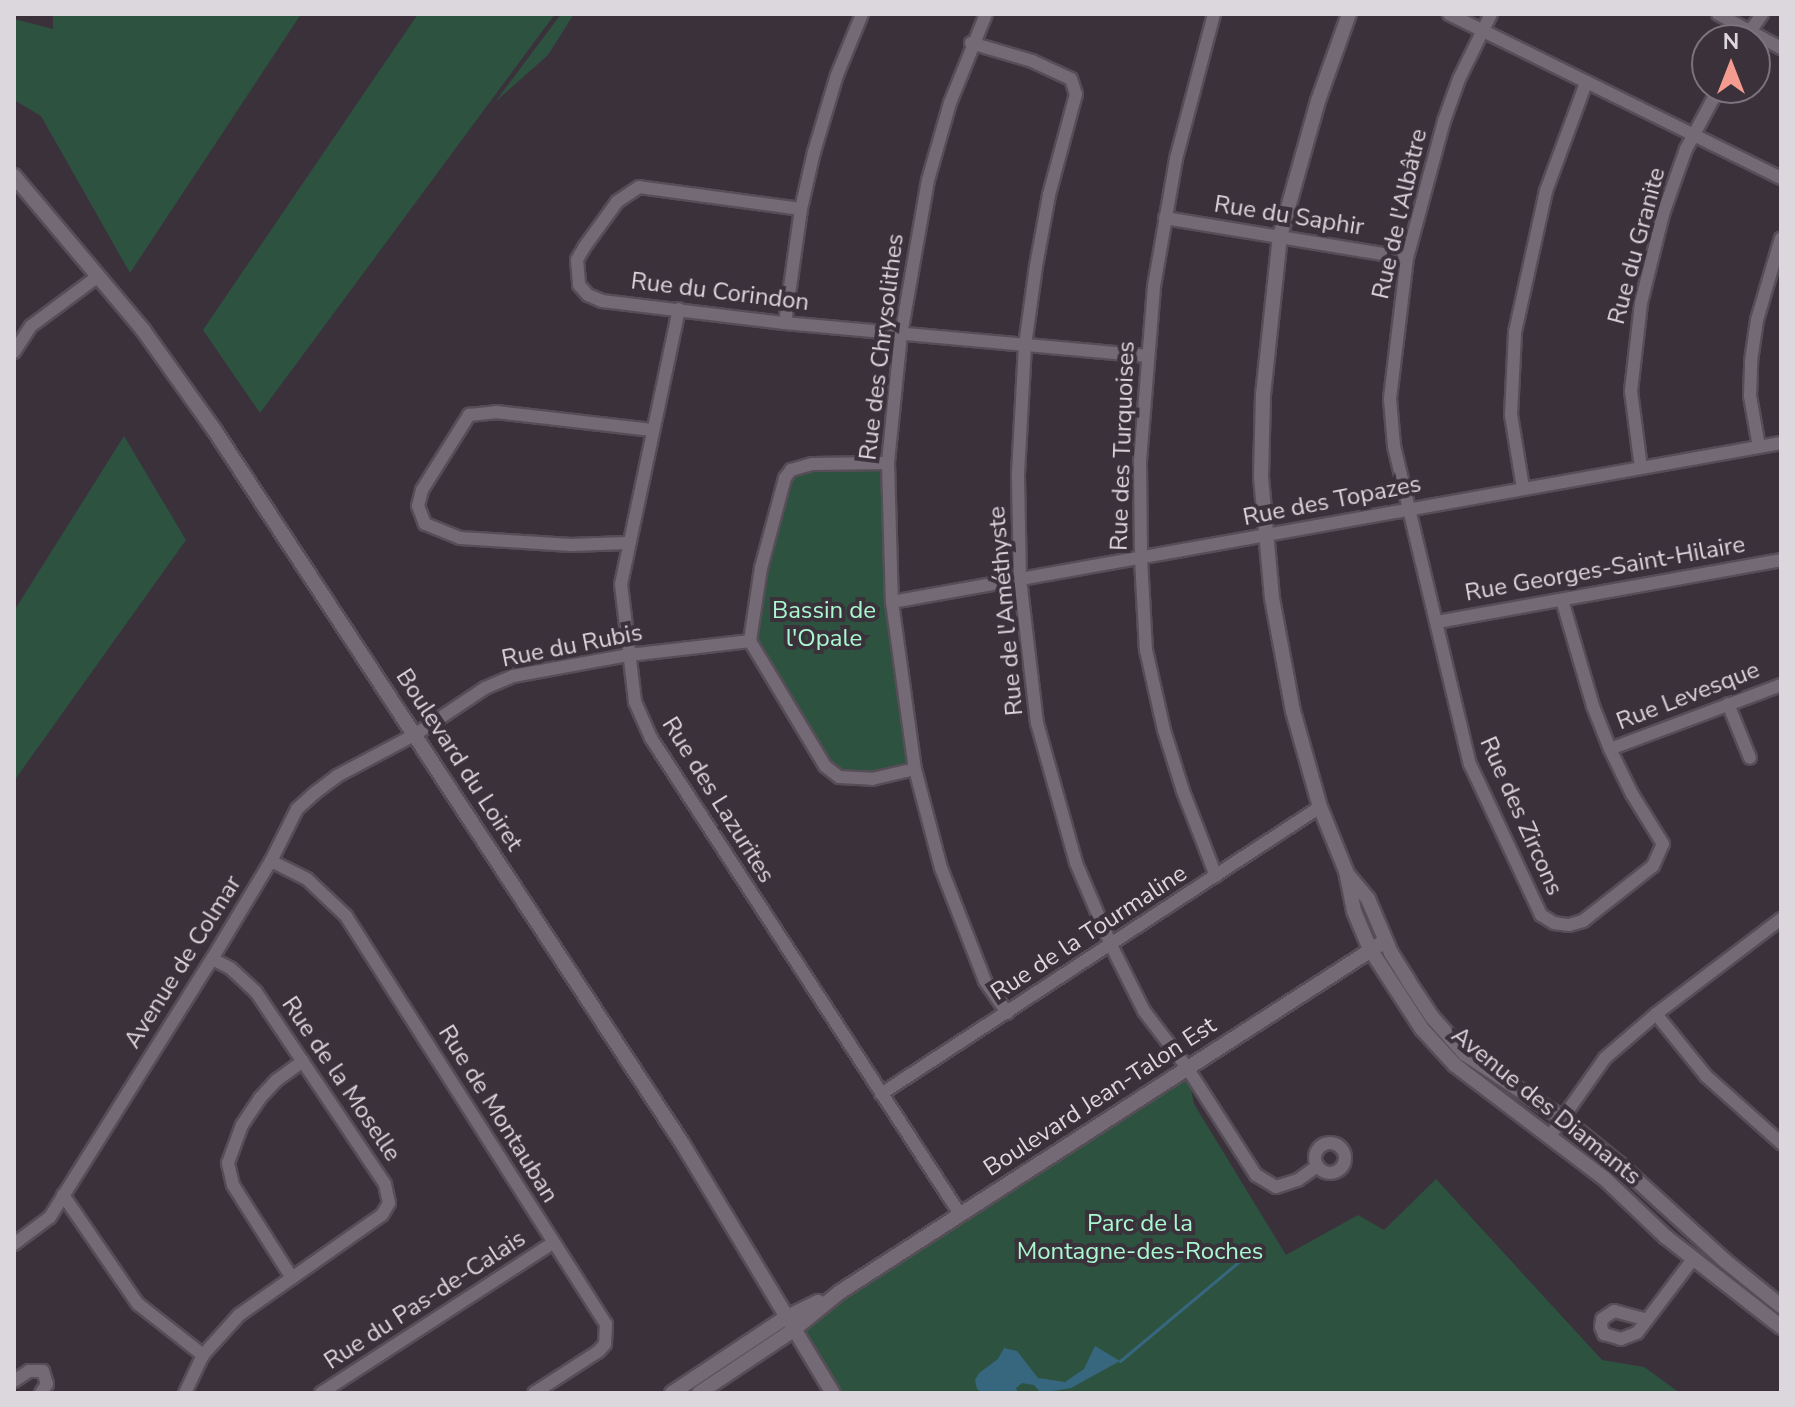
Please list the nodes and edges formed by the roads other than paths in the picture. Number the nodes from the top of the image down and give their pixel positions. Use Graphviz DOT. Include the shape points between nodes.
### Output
graph roads {
  1 [pos="862,14"];
  2 [pos="986,14"];
  3 [pos="1214,14"];
  4 [pos="1349,14"];
  5 [pos="1449,14"];
  6 [pos="1491,14"];
  7 [pos="1483,31"];
  8 [pos="971,43"];
  9 [pos="1586,83"];
  10 [pos="1711,104"];
  11 [pos="1695,135"];
  12 [pos="14,176"];
  13 [pos="1781,178"];
  14 [pos="801,209"];
  15 [pos="1165,218"];
  16 [pos="1280,236"];
  17 [pos="1781,238"];
  18 [pos="1407,258"];
  19 [pos="97,277"];
  20 [pos="679,309"];
  21 [pos="785,323"];
  22 [pos="901,334"];
  23 [pos="1025,345"];
  24 [pos="14,352"];
  25 [pos="1147,356"];
  26 [pos="652,430"];
  27 [pos="1781,443"];
  28 [pos="1759,447"];
  29 [pos="888,463"];
  30 [pos="1641,468"];
  31 [pos="1523,488"];
  32 [pos="1407,509"];
  33 [pos="1265,536"];
  34 [pos="626,543"];
  35 [pos="1141,559"];
  36 [pos="1781,560"];
  37 [pos="1020,579"];
  38 [pos="1562,600"];
  39 [pos="892,602"];
  40 [pos="1437,622"];
  41 [pos="750,641"];
  42 [pos="629,655"];
  43 [pos="1781,685"];
  44 [pos="1728,704"];
  45 [pos="416,734"];
  46 [pos="1610,749"];
  47 [pos="1750,758"];
  48 [pos="915,769"];
  49 [pos="1320,807"];
  50 [pos="271,861"];
  51 [pos="1346,871"];
  52 [pos="1216,876"];
  53 [pos="1781,919"];
  54 [pos="1385,941"];
  55 [pos="1111,945"];
  56 [pos="1370,949"];
  57 [pos="212,959"];
  58 [pos="1007,1013"];
  59 [pos="1656,1014"];
  60 [pos="303,1061"];
  61 [pos="1186,1066"];
  62 [pos="881,1094"];
  63 [pos="1562,1118"];
  64 [pos="1550,1136"];
  65 [pos="1781,1143"];
  66 [pos="1317,1166"];
  67 [pos="63,1195"];
  68 [pos="960,1214"];
  69 [pos="553,1243"];
  70 [pos="14,1244"];
  71 [pos="1693,1259"];
  72 [pos="292,1278"];
  73 [pos="1781,1306"];
  74 [pos="1644,1319"];
  75 [pos="789,1324"];
  76 [pos="1781,1327"];
  77 [pos="203,1355"];
  78 [pos="14,1381"];
  79 [pos="41,1393"];
  80 [pos="185,1393"];
  81 [pos="321,1393"];
  82 [pos="534,1393"];
  83 [pos="672,1393"];
  84 [pos="699,1393"];
  85 [pos="833,1393"];
  1 -- 14 [label="street" via="837,75"];
  2 -- 8 [label="street, Rue des Chrysolithes"];
  3 -- 15 [label="street, Rue des Turquoises" via="1187,107"];
  4 -- 16 [label="street, Avenue des Diamants"];
  5 -- 7 [label="street"];
  6 -- 7 [label="street, Rue de l'Albâtre"];
  7 -- 9 [label="street"];
  7 -- 18 [label="street, Rue de l'Albâtre" via="1444,121"];
  8 -- 22 [label="street, Rue des Chrysolithes" via="928,180"];
  8 -- 23 [label="street, Rue de l'Améthyste" via="1032,61 1071,79 1075,86 1049,195"];
  9 -- 11 [label="street"];
  9 -- 31 [label="street" via="1546,191 1515,332 1511,415"];
  10 -- 11 [label="street, Rue du Granite"];
  11 -- 13 [label="street"];
  11 -- 30 [label="street, Rue du Granite" via="1663,214 1641,303 1631,391"];
  12 -- 19 [label="street, Boulevard du Loiret"];
  14 -- 20 [label="street, Rue du Corindon" via="651,187 627,193 577,260 579,285 602,301"];
  14 -- 21 [label="street"];
  15 -- 16 [label="street, Rue du Saphir"];
  15 -- 25 [label="street, Rue des Turquoises"];
  16 -- 18 [label="street, Rue du Saphir"];
  16 -- 33 [label="street, Avenue des Diamants" via="1263,395"];
  17 -- 28 [label="street" via="1751,361 1750,396"];
  18 -- 32 [label="street, Rue de l'Albâtre" via="1390,399"];
  19 -- 24 [label="street" via="31,326"];
  19 -- 45 [label="street, Boulevard du Loiret" via="143,330 215,431"];
  20 -- 21 [label="street, Rue du Corindon"];
  20 -- 26 [label="street, Rue des Lazurites"];
  21 -- 22 [label="street, Rue du Corindon"];
  22 -- 23 [label="street, Rue du Corindon"];
  22 -- 29 [label="street, Rue des Chrysolithes"];
  23 -- 25 [label="street, Rue du Corindon"];
  23 -- 37 [label="street, Rue de l'Améthyste" via="1018,476"];
  25 -- 35 [label="street, Rue des Turquoises"];
  26 -- 34 [label="street, Rue des Lazurites"];
  26 -- 34 [label="street" via="496,412 469,415 422,490 418,506 425,524 460,538"];
  27 -- 28 [label="street, Rue des Topazes"];
  28 -- 30 [label="street, Rue des Topazes"];
  29 -- 39 [label="street, Rue des Chrysolithes"];
  29 -- 41 [label="street" via="812,464 791,470 761,568"];
  30 -- 31 [label="street, Rue des Topazes"];
  31 -- 32 [label="street, Rue des Topazes"];
  32 -- 33 [label="street, Rue des Topazes"];
  32 -- 40 [label="street, Rue des Zircons"];
  33 -- 35 [label="street, Rue des Topazes"];
  33 -- 49 [label="street, Avenue des Diamants" via="1280,651"];
  34 -- 42 [label="street, Rue des Lazurites" via="621,584"];
  35 -- 37 [label="street, Rue des Topazes"];
  35 -- 52 [label="street, Rue des Turquoises" via="1146,650 1164,730"];
  36 -- 38 [label="street, Rue Georges-Saint-Hilaire"];
  37 -- 39 [label="street, Rue des Topazes"];
  37 -- 55 [label="street, Rue de l'Améthyste" via="1037,723 1076,863"];
  38 -- 40 [label="street, Rue Georges-Saint-Hilaire"];
  38 -- 46 [label="street, Rue des Zircons"];
  39 -- 48 [label="street, Rue des Chrysolithes"];
  40 -- 46 [label="street, Rue des Zircons" via="1470,764 1541,915 1554,923 1583,921 1662,854 1663,844"];
  41 -- 42 [label="street, Rue du Rubis"];
  41 -- 48 [label="street" via="825,766 839,777 872,779"];
  42 -- 45 [label="street, Rue du Rubis" via="513,676 485,688"];
  42 -- 62 [label="street, Rue des Lazurites" via="635,702 651,738"];
  43 -- 44 [label="street, Rue Levesque"];
  44 -- 46 [label="street, Rue Levesque"];
  44 -- 47 [label="street"];
  45 -- 50 [label="street, Avenue de Colmar" via="316,792 297,809"];
  45 -- 75 [label="street, Boulevard du Loiret" via="682,1143"];
  48 -- 58 [label="street, Rue des Chrysolithes" via="941,868 985,981"];
  49 -- 51 [label="street, Avenue des Diamants"];
  49 -- 52 [label="street, Rue de la Tourmaline"];
  50 -- 57 [label="street, Avenue de Colmar"];
  50 -- 69 [label="street, Rue de Montauban" via="307,879 346,916"];
  51 -- 54 [label="street, Avenue des Diamants" via="1368,899"];
  51 -- 56 [label="street, Avenue des Diamants" via="1354,911"];
  52 -- 55 [label="street, Rue de la Tourmaline"];
  53 -- 59 [label="street"];
  54 -- 56 [label="street, Boulevard Jean-Talon Est"];
  54 -- 63 [label="street, Avenue des Diamants" via="1432,1017 1465,1054"];
  55 -- 58 [label="street, Rue de la Tourmaline"];
  55 -- 61 [label="street, Rue de l'Améthyste" via="1144,1011"];
  56 -- 61 [label="street, Boulevard Jean-Talon Est"];
  56 -- 64 [label="street, Avenue des Diamants" via="1404,1004 1455,1065"];
  57 -- 60 [label="street, Rue de la Moselle" via="250,985"];
  57 -- 67 [label="street, Avenue de Colmar"];
  58 -- 62 [label="street, Rue de la Tourmaline"];
  59 -- 63 [label="street" via="1605,1058"];
  59 -- 65 [label="street" via="1706,1076"];
  60 -- 72 [label="street" via="260,1098 242,1125 228,1163 233,1185"];
  60 -- 72 [label="street, Rue de la Moselle" via="385,1184 389,1203 382,1215"];
  61 -- 66 [label="street, Rue de l'Améthyste" via="1267,1184 1287,1185"];
  61 -- 68 [label="street, Boulevard Jean-Talon Est"];
  62 -- 68 [label="street, Rue des Lazurites"];
  63 -- 64 [label="street"];
  63 -- 73 [label="street, Avenue des Diamants"];
  64 -- 71 [label="street, Avenue des Diamants"];
  67 -- 70 [label="street, Avenue de Colmar" via="50,1217"];
  67 -- 77 [label="street" via="138,1304"];
  68 -- 75 [label="street, Boulevard Jean-Talon Est"];
  69 -- 81 [label="street, Rue du Pas-de-Calais"];
  69 -- 82 [label="street, Rue de Montauban" via="608,1334 599,1351"];
  71 -- 74 [label="street"];
  71 -- 76 [label="street, Avenue des Diamants"];
  72 -- 77 [label="street, Rue de la Moselle" via="239,1315"];
  75 -- 83 [label="street, Boulevard Jean-Talon Est"];
  75 -- 84 [label="street, Boulevard Jean-Talon Est"];
  75 -- 85 [label="street, Boulevard du Loiret"];
  77 -- 80 [label="street, Rue de la Moselle"];
  78 -- 79 [label="street" via="29,1371 43,1371 47,1384"];
}
